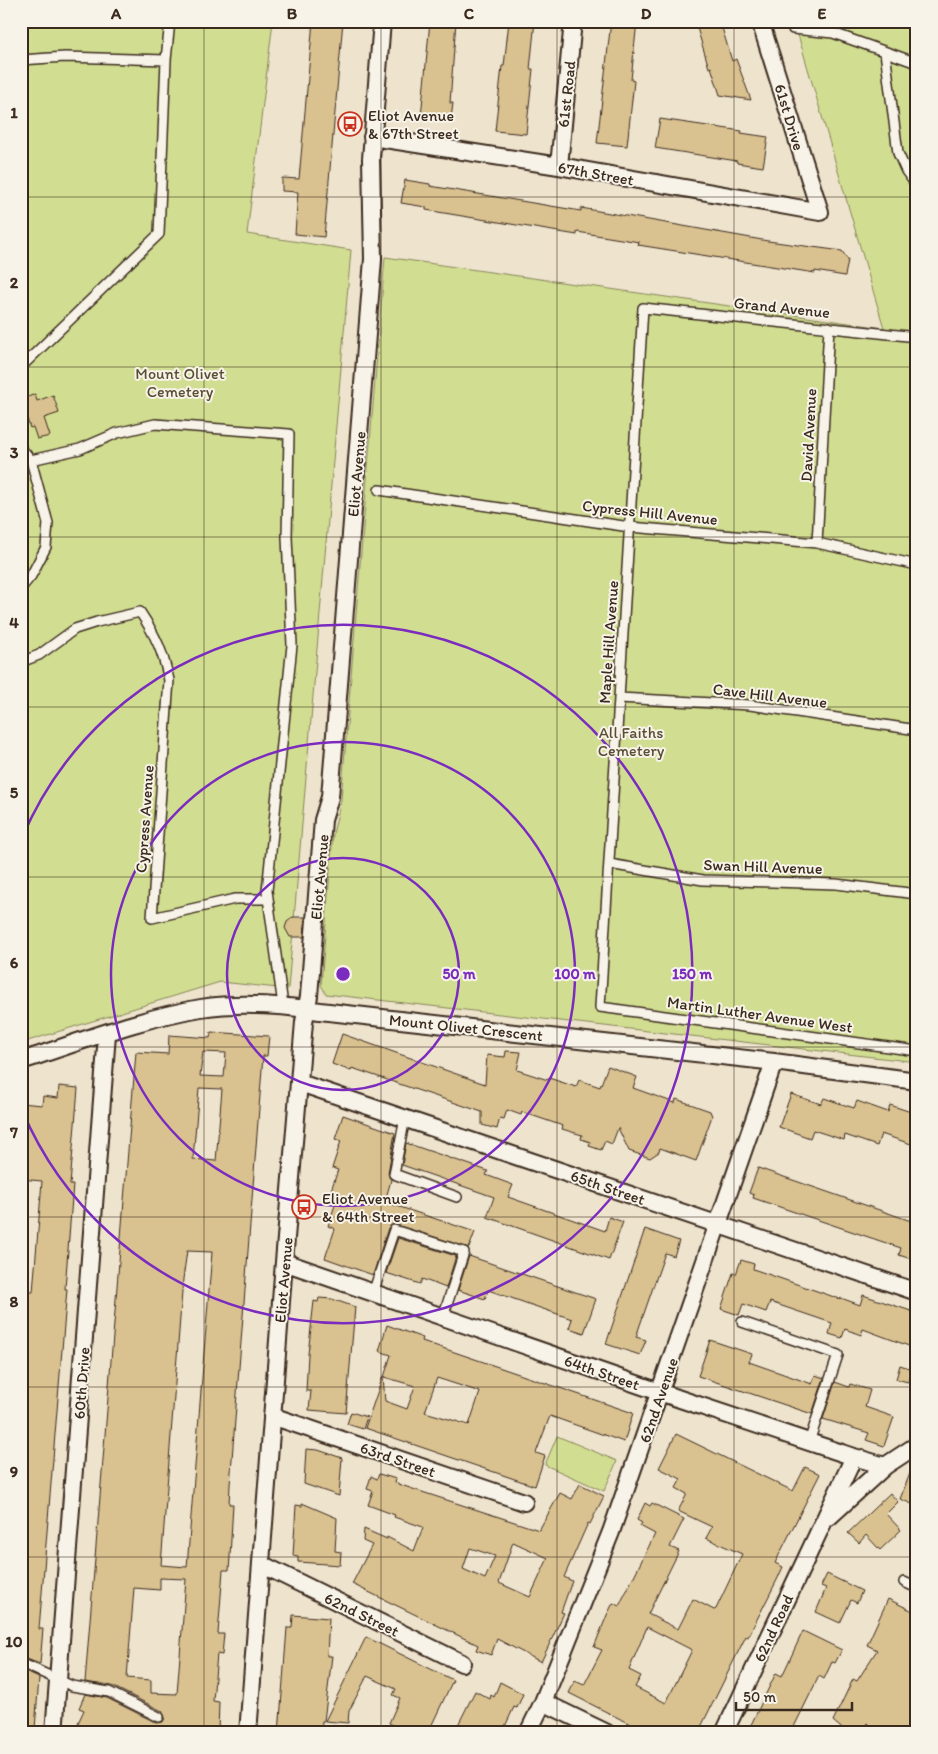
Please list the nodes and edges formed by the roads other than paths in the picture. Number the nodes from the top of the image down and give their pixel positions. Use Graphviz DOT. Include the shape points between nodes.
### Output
graph roads {
  1 [pos="170,21"];
  2 [pos="382,21"];
  3 [pos="573,21"];
  4 [pos="760,21"];
  5 [pos="792,25"];
  6 [pos="885,52"];
  7 [pos="21,60"];
  8 [pos="166,60"];
  9 [pos="917,63"];
  10 [pos="372,137"];
  11 [pos="559,166"];
  12 [pos="917,186"];
  13 [pos="820,212"];
  14 [pos="643,308"];
  15 [pos="829,327"];
  16 [pos="917,337"];
  17 [pos="21,367"];
  18 [pos="21,448"];
  19 [pos="31,460"];
  20 [pos="379,490"];
  21 [pos="630,527"];
  22 [pos="817,543"];
  23 [pos="917,565"];
  24 [pos="21,588"];
  25 [pos="21,662"];
  26 [pos="619,698"];
  27 [pos="917,730"];
  28 [pos="609,864"];
  29 [pos="917,894"];
  30 [pos="267,899"];
  31 [pos="283,1005"];
  32 [pos="600,1008"];
  33 [pos="305,1009"];
  34 [pos="107,1034"];
  35 [pos="917,1051"];
  36 [pos="21,1061"];
  37 [pos="774,1062"];
  38 [pos="917,1081"];
  39 [pos="300,1083"];
  40 [pos="405,1118"];
  41 [pos="457,1197"];
  42 [pos="718,1224"];
  43 [pos="284,1262"];
  44 [pos="917,1292"];
  45 [pos="374,1293"];
  46 [pos="443,1317"];
  47 [pos="742,1322"];
  48 [pos="660,1392"];
  49 [pos="272,1416"];
  50 [pos="809,1442"];
  51 [pos="917,1445"];
  52 [pos="854,1457"];
  53 [pos="885,1466"];
  54 [pos="524,1502"];
  55 [pos="822,1524"];
  56 [pos="261,1564"];
  57 [pos="904,1582"];
  58 [pos="917,1588"];
  59 [pos="462,1663"];
  60 [pos="21,1664"];
  61 [pos="58,1681"];
  62 [pos="543,1702"];
  63 [pos="159,1717"];
  64 [pos="54,1733"];
  65 [pos="248,1733"];
  66 [pos="528,1733"];
  67 [pos="607,1733"];
  68 [pos="724,1733"];
  1 -- 8 [label="lane"];
  2 -- 10 [label="street, Eliot Avenue"];
  3 -- 11 [label="street, 61st Road"];
  4 -- 13 [label="street, 61st Drive"];
  5 -- 6 [label="lane" via="833,34"];
  6 -- 9 [label="lane"];
  6 -- 12 [label="lane" via="898,153"];
  7 -- 8 [label="lane" via="65,57"];
  8 -- 17 [label="lane" via="159,234"];
  10 -- 11 [label="street, 67th Street"];
  10 -- 33 [label="street, Eliot Avenue" via="373,259 330,797 323,820 309,996"];
  11 -- 13 [label="street, 67th Street"];
  14 -- 15 [label="lane, Grand Avenue"];
  14 -- 21 [label="lane, Maple Hill Avenue"];
  15 -- 16 [label="lane, Grand Avenue"];
  15 -- 22 [label="lane, David Avenue"];
  18 -- 19 [label="lane"];
  19 -- 24 [label="lane" via="48,523 46,547 34,572"];
  19 -- 30 [label="lane" via="80,449 117,433 155,424 289,434 287,537 292,645"];
  20 -- 21 [label="lane, Cypress Hill Avenue"];
  21 -- 22 [label="lane, Cypress Hill Avenue"];
  21 -- 26 [label="lane, Maple Hill Avenue"];
  22 -- 23 [label="lane, Cypress Hill Avenue"];
  25 -- 30 [label="lane, Cypress Avenue" via="39,655 74,629 140,612 154,633 169,680 152,918 235,899"];
  26 -- 27 [label="lane, Cave Hill Avenue" via="750,705"];
  26 -- 28 [label="lane, Maple Hill Avenue"];
  28 -- 29 [label="lane, Swan Hill Avenue" via="703,880 836,884"];
  28 -- 32 [label="lane, Maple Hill Avenue"];
  30 -- 31 [label="lane"];
  31 -- 33 [label="street, Mount Olivet Crescent"];
  31 -- 34 [label="street, Mount Olivet Crescent" via="202,1008 165,1015"];
  32 -- 35 [label="lane, Martin Luther Avenue West"];
  33 -- 37 [label="street, Mount Olivet Crescent"];
  33 -- 39 [label="street, Eliot Avenue"];
  34 -- 36 [label="street, Mount Olivet Crescent"];
  34 -- 61 [label="street, 60th Drive"];
  37 -- 38 [label="street, Mount Olivet Crescent"];
  37 -- 42 [label="street, 62nd Avenue"];
  39 -- 40 [label="street, 65th Street"];
  39 -- 43 [label="street, Eliot Avenue"];
  40 -- 41 [label="lane" via="394,1174"];
  40 -- 42 [label="street, 65th Street"];
  42 -- 44 [label="street, 65th Street"];
  42 -- 48 [label="street, 62nd Avenue"];
  43 -- 45 [label="street, 64th Street"];
  43 -- 49 [label="street, Eliot Avenue"];
  45 -- 46 [label="street, 64th Street"];
  45 -- 46 [label="lane" via="394,1230 464,1252"];
  46 -- 48 [label="street, 64th Street"];
  47 -- 50 [label="lane" via="838,1356"];
  48 -- 50 [label="street, 64th Street"];
  48 -- 62 [label="street, 62nd Avenue" via="612,1532"];
  49 -- 54 [label="street, 63rd Street"];
  49 -- 56 [label="street, Eliot Avenue"];
  50 -- 52 [label="street, 64th Street"];
  51 -- 53 [label="street"];
  52 -- 53 [label="street, 64th Street"];
  52 -- 55 [label="street, 62nd Road"];
  53 -- 55 [label="street, 62nd Road"];
  55 -- 68 [label="street, 62nd Road"];
  56 -- 59 [label="street, 62nd Street"];
  56 -- 65 [label="street, Eliot Avenue"];
  57 -- 58 [label="lane"];
  60 -- 61 [label="lane"];
  61 -- 63 [label="lane" via="109,1692"];
  61 -- 64 [label="street, 60th Drive"];
  62 -- 66 [label="street, 62nd Avenue"];
  62 -- 67 [label="street"];
}
